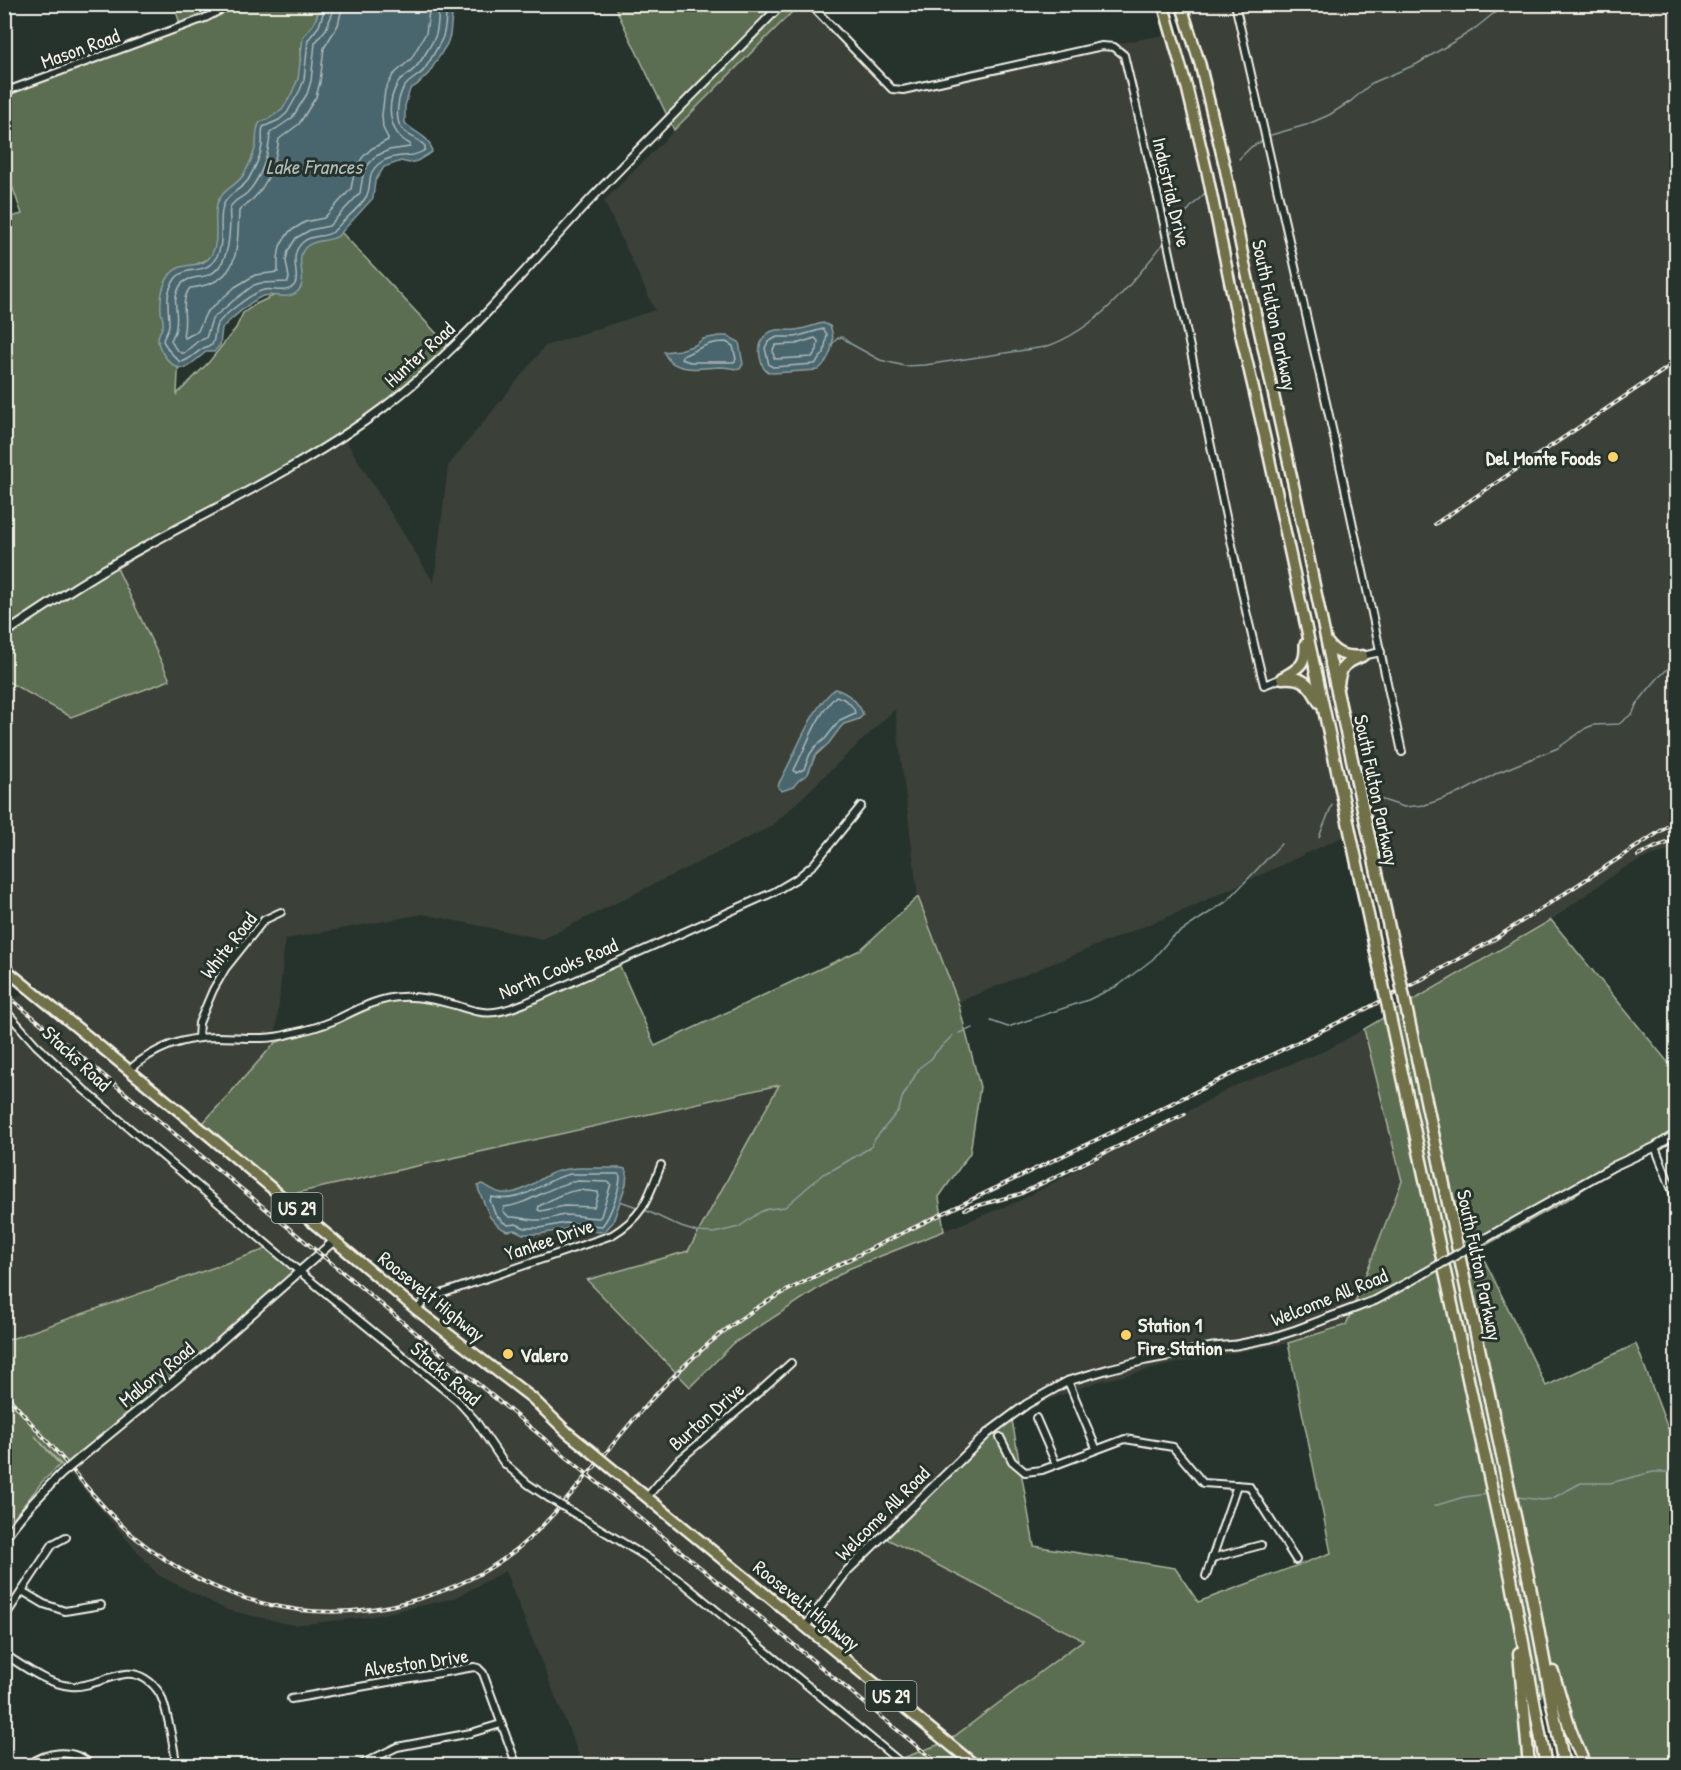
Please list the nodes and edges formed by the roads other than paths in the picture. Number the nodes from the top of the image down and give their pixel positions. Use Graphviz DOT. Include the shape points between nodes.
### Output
graph roads {
  1 [pos="231,4"];
  2 [pos="782,4"];
  3 [pos="810,4"];
  4 [pos="1163,4"];
  5 [pos="1181,4"];
  6 [pos="1236,4"];
  7 [pos="4,92"];
  8 [pos="1304,614"];
  9 [pos="4,634"];
  10 [pos="1325,639"];
  11 [pos="1381,652"];
  12 [pos="1362,656"];
  13 [pos="1331,664"];
  14 [pos="1315,668"];
  15 [pos="1282,678"];
  16 [pos="1337,691"];
  17 [pos="1325,717"];
  18 [pos="1402,752"];
  19 [pos="861,807"];
  20 [pos="281,912"];
  21 [pos="4,968"];
  22 [pos="4,1009"];
  23 [pos="198,1038"];
  24 [pos="129,1070"];
  25 [pos="1677,1134"];
  26 [pos="1655,1147"];
  27 [pos="661,1165"];
  28 [pos="1677,1200"];
  29 [pos="335,1240"];
  30 [pos="300,1272"];
  31 [pos="417,1310"];
  32 [pos="791,1363"];
  33 [pos="1068,1381"];
  34 [pos="1036,1418"];
  35 [pos="1000,1437"];
  36 [pos="1096,1448"];
  37 [pos="1056,1464"];
  38 [pos="1237,1485"];
  39 [pos="647,1497"];
  40 [pos="66,1537"];
  41 [pos="4,1539"];
  42 [pos="1261,1545"];
  43 [pos="1212,1558"];
  44 [pos="1296,1560"];
  45 [pos="1206,1576"];
  46 [pos="1511,1578"];
  47 [pos="1530,1586"];
  48 [pos="22,1591"];
  49 [pos="101,1605"];
  50 [pos="4,1618"];
  51 [pos="806,1626"];
  52 [pos="4,1654"];
  53 [pos="291,1699"];
  54 [pos="501,1724"];
  55 [pos="27,1766"];
  56 [pos="92,1766"];
  57 [pos="179,1766"];
  58 [pos="358,1766"];
  59 [pos="517,1766"];
  60 [pos="905,1766"];
  61 [pos="976,1766"];
  62 [pos="1529,1766"];
  63 [pos="1546,1766"];
  64 [pos="1564,1766"];
  65 [pos="1584,1766"];
  1 -- 7 [label="street, Mason Road" via="195,22"];
  2 -- 9 [label="street, Hunter Road" via="591,199 454,347 411,386 311,456 148,544"];
  3 -- 15 [label="street, Industrial Drive" via="892,89 903,90 1102,46 1114,47 1124,55 1264,686"];
  4 -- 8 [label="main road, South Fulton Parkway" via="1207,172"];
  5 -- 10 [label="main road, South Fulton Parkway" via="1225,168"];
  6 -- 11 [label="street"];
  8 -- 14 [label="main road, South Fulton Parkway"];
  8 -- 15 [label="main road" via="1305,658 1298,669"];
  10 -- 12 [label="main road" via="1339,654"];
  10 -- 13 [label="main road, South Fulton Parkway"];
  11 -- 12 [label="street"];
  11 -- 18 [label="street"];
  12 -- 16 [label="highway" via="1343,666"];
  13 -- 16 [label="highway, South Fulton Parkway"];
  14 -- 17 [label="highway, South Fulton Parkway"];
  15 -- 17 [label="highway" via="1297,678 1308,685"];
  16 -- 47 [label="highway, South Fulton Parkway, bridge"];
  17 -- 46 [label="highway, South Fulton Parkway, bridge"];
  19 -- 23 [label="street, North Cooks Road" via="814,864 774,892 512,1008 487,1012 427,998 399,997 373,1002 330,1022 286,1035"];
  20 -- 23 [label="street, White Road" via="264,920 225,969 199,1023"];
  21 -- 24 [label="main road, Roosevelt Highway / US 29"];
  22 -- 30 [label="street, Stacks Road" via="83,1089"];
  23 -- 24 [label="street, North Cooks Road" via="159,1049"];
  24 -- 29 [label="main road, Roosevelt Highway / US 29"];
  25 -- 26 [label="street, Welcome All Road"];
  26 -- 28 [label="street"];
  26 -- 33 [label="street, Welcome All Road, bridge" via="1614,1166 1376,1300 1296,1330 1137,1362"];
  27 -- 31 [label="street, Yankee Drive" via="638,1215 612,1235 432,1297"];
  29 -- 30 [label="street, Mallory Road"];
  29 -- 31 [label="main road, Roosevelt Highway / US 29"];
  30 -- 41 [label="street, Mallory Road, bridge" via="61,1474 33,1501"];
  30 -- 60 [label="street, Stacks Road, bridge" via="457,1400 504,1463 528,1484 683,1583"];
  31 -- 39 [label="main road, Roosevelt Highway / US 29, bridge" via="532,1398 568,1433"];
  32 -- 39 [label="street, Burton Drive" via="677,1462"];
  33 -- 36 [label="street"];
  33 -- 51 [label="street, Welcome All Road" via="1027,1404 988,1433 853,1564"];
  34 -- 37 [label="street"];
  35 -- 37 [label="street" via="1012,1461 1025,1472"];
  36 -- 37 [label="street"];
  36 -- 38 [label="street" via="1125,1439 1173,1448 1203,1483"];
  38 -- 43 [label="street"];
  38 -- 44 [label="street" via="1249,1486"];
  39 -- 51 [label="main road, Roosevelt Highway / US 29"];
  40 -- 48 [label="street" via="53,1544"];
  42 -- 43 [label="street"];
  43 -- 45 [label="street"];
  46 -- 62 [label="highway"];
  46 -- 63 [label="highway"];
  47 -- 64 [label="highway"];
  47 -- 65 [label="highway" via="1557,1688"];
  48 -- 49 [label="street" via="64,1611"];
  48 -- 50 [label="street"];
  51 -- 61 [label="main road, Roosevelt Highway / US 29"];
  52 -- 57 [label="street" via="60,1685 75,1687 128,1674 140,1676 159,1694"];
  53 -- 54 [label="street, Alveston Drive" via="474,1667 483,1673"];
  54 -- 58 [label="street" via="397,1747"];
  54 -- 59 [label="street, Alveston Drive"];
  55 -- 56 [label="street" via="46,1754 70,1754"];
}
